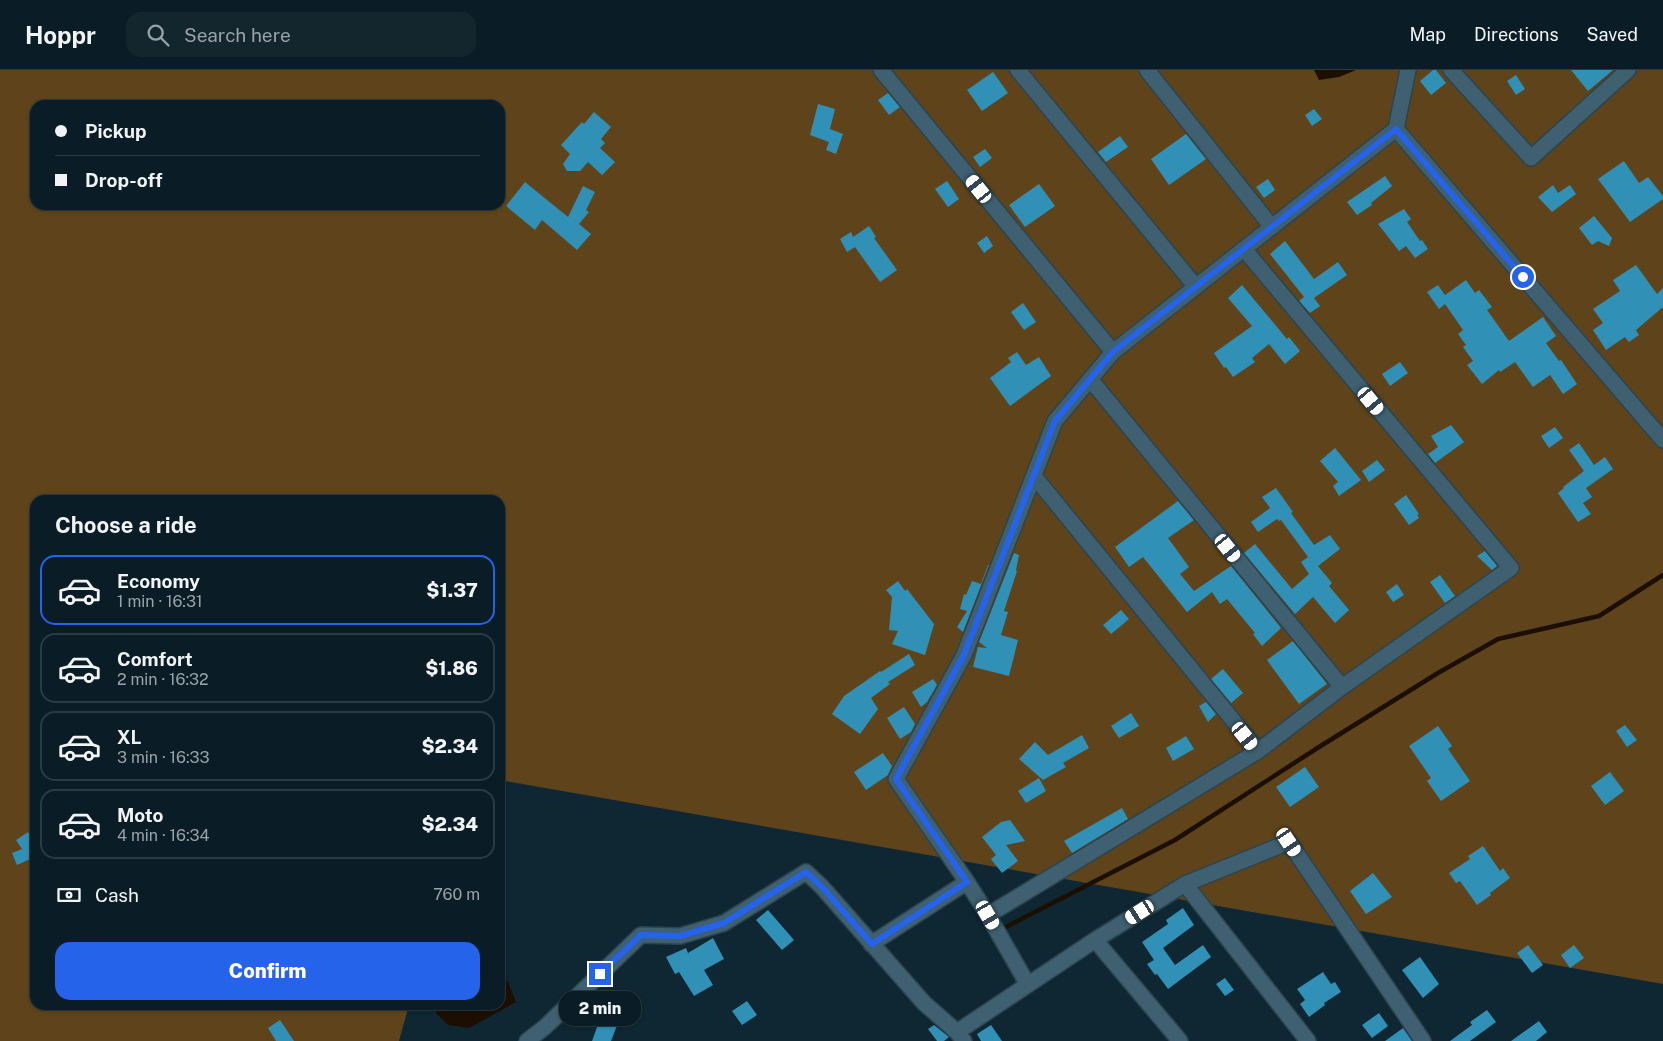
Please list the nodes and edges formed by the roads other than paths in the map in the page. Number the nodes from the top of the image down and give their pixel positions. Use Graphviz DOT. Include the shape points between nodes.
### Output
graph roads {
  1 [pos="881,70"];
  2 [pos="1018,70"];
  3 [pos="1147,70"];
  4 [pos="1408,70"];
  5 [pos="1451,70"];
  6 [pos="1628,70"];
  7 [pos="1396,129"];
  8 [pos="1272,227"];
  9 [pos="1244,249"];
  10 [pos="1196,287"];
  11 [pos="1113,352"];
  12 [pos="1090,379"];
  13 [pos="1663,440"];
  14 [pos="1034,476"];
  15 [pos="1342,686"];
  16 [pos="1258,752"];
  17 [pos="967,882"];
  18 [pos="1185,884"];
  19 [pos="988,915"];
  20 [pos="1095,940"];
  21 [pos="872,944"];
  22 [pos="1028,985"];
  23 [pos="960,1037"];
  24 [pos="527,1041"];
  25 [pos="1180,1041"];
  26 [pos="1308,1041"];
  27 [pos="1423,1041"];
  1 -- 11 [label="street"];
  2 -- 10 [label="street"];
  3 -- 8 [label="street"];
  4 -- 7 [label="street"];
  5 -- 6 [label="street" via="1530,158"];
  7 -- 8 [label="street"];
  7 -- 13 [label="street"];
  8 -- 9 [label="street"];
  9 -- 10 [label="street"];
  9 -- 15 [label="street" via="1511,568"];
  10 -- 11 [label="street"];
  11 -- 12 [label="street"];
  12 -- 14 [label="street" via="1055,421"];
  12 -- 15 [label="street"];
  14 -- 16 [label="street"];
  14 -- 17 [label="street" via="964,655 896,779"];
  15 -- 16 [label="street"];
  16 -- 19 [label="street"];
  17 -- 19 [label="street"];
  17 -- 21 [label="street"];
  18 -- 20 [label="street"];
  18 -- 26 [label="street"];
  18 -- 27 [label="street" via="1289,842"];
  19 -- 22 [label="street"];
  20 -- 22 [label="street"];
  20 -- 25 [label="street"];
  21 -- 23 [label="street" via="924,1003"];
  21 -- 24 [label="street" via="806,872 724,923 680,936 641,935"];
  22 -- 23 [label="street"];
}
